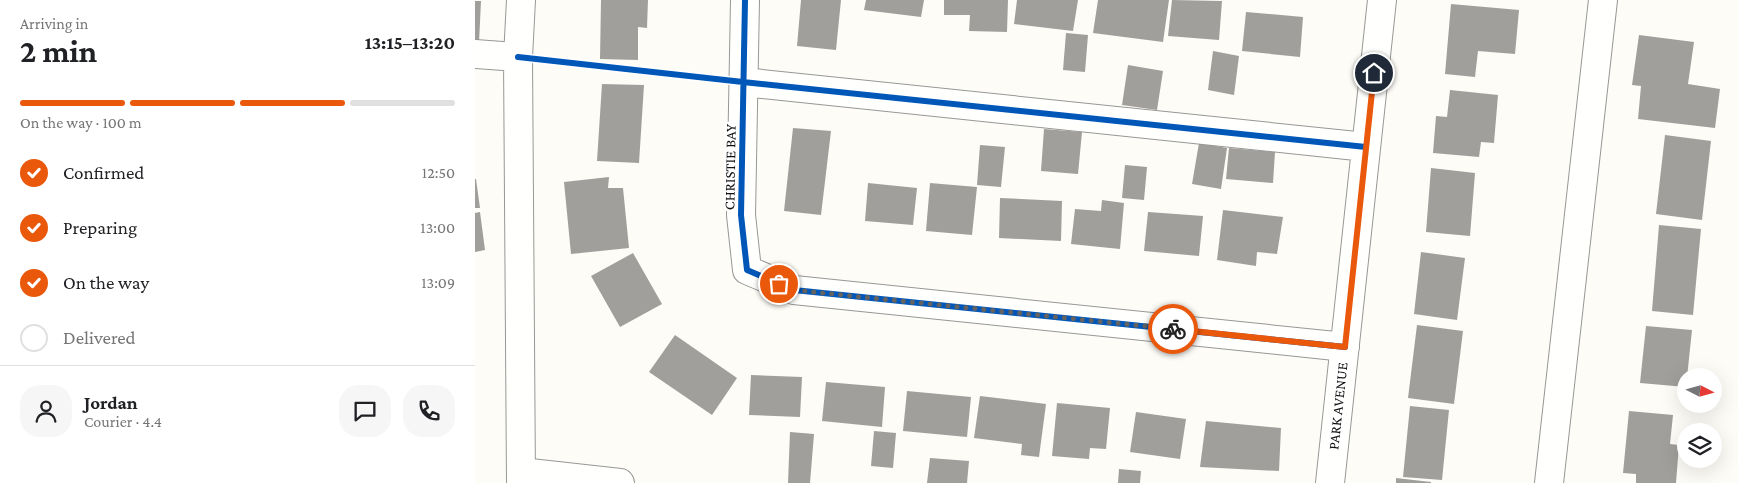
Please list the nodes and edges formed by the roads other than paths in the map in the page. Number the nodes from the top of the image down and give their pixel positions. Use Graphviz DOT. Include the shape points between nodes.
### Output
graph roads {
  1 [pos="521,0"];
  2 [pos="745,0"];
  3 [pos="1382,0"];
  4 [pos="1603,0"];
  5 [pos="475,54"];
  6 [pos="518,57"];
  7 [pos="743,82"];
  8 [pos="1366,147"];
  9 [pos="1345,347"];
  10 [pos="521,478"];
  11 [pos="620,483"];
  12 [pos="1330,483"];
  13 [pos="1549,483"];
  1 -- 6 [label="street"];
  2 -- 7 [label="street, CHRISTIE BAY"];
  3 -- 8 [label="street, PARK AVENUE"];
  4 -- 13 [label="street"];
  5 -- 6 [label="street"];
  6 -- 10 [label="street"];
  7 -- 8 [label="street"];
  7 -- 9 [label="street, CHRISTIE BAY" via="741,215 747,270 794,290"];
  8 -- 9 [label="street, PARK AVENUE"];
  9 -- 12 [label="street, PARK AVENUE"];
  10 -- 11 [label="street"];
}
